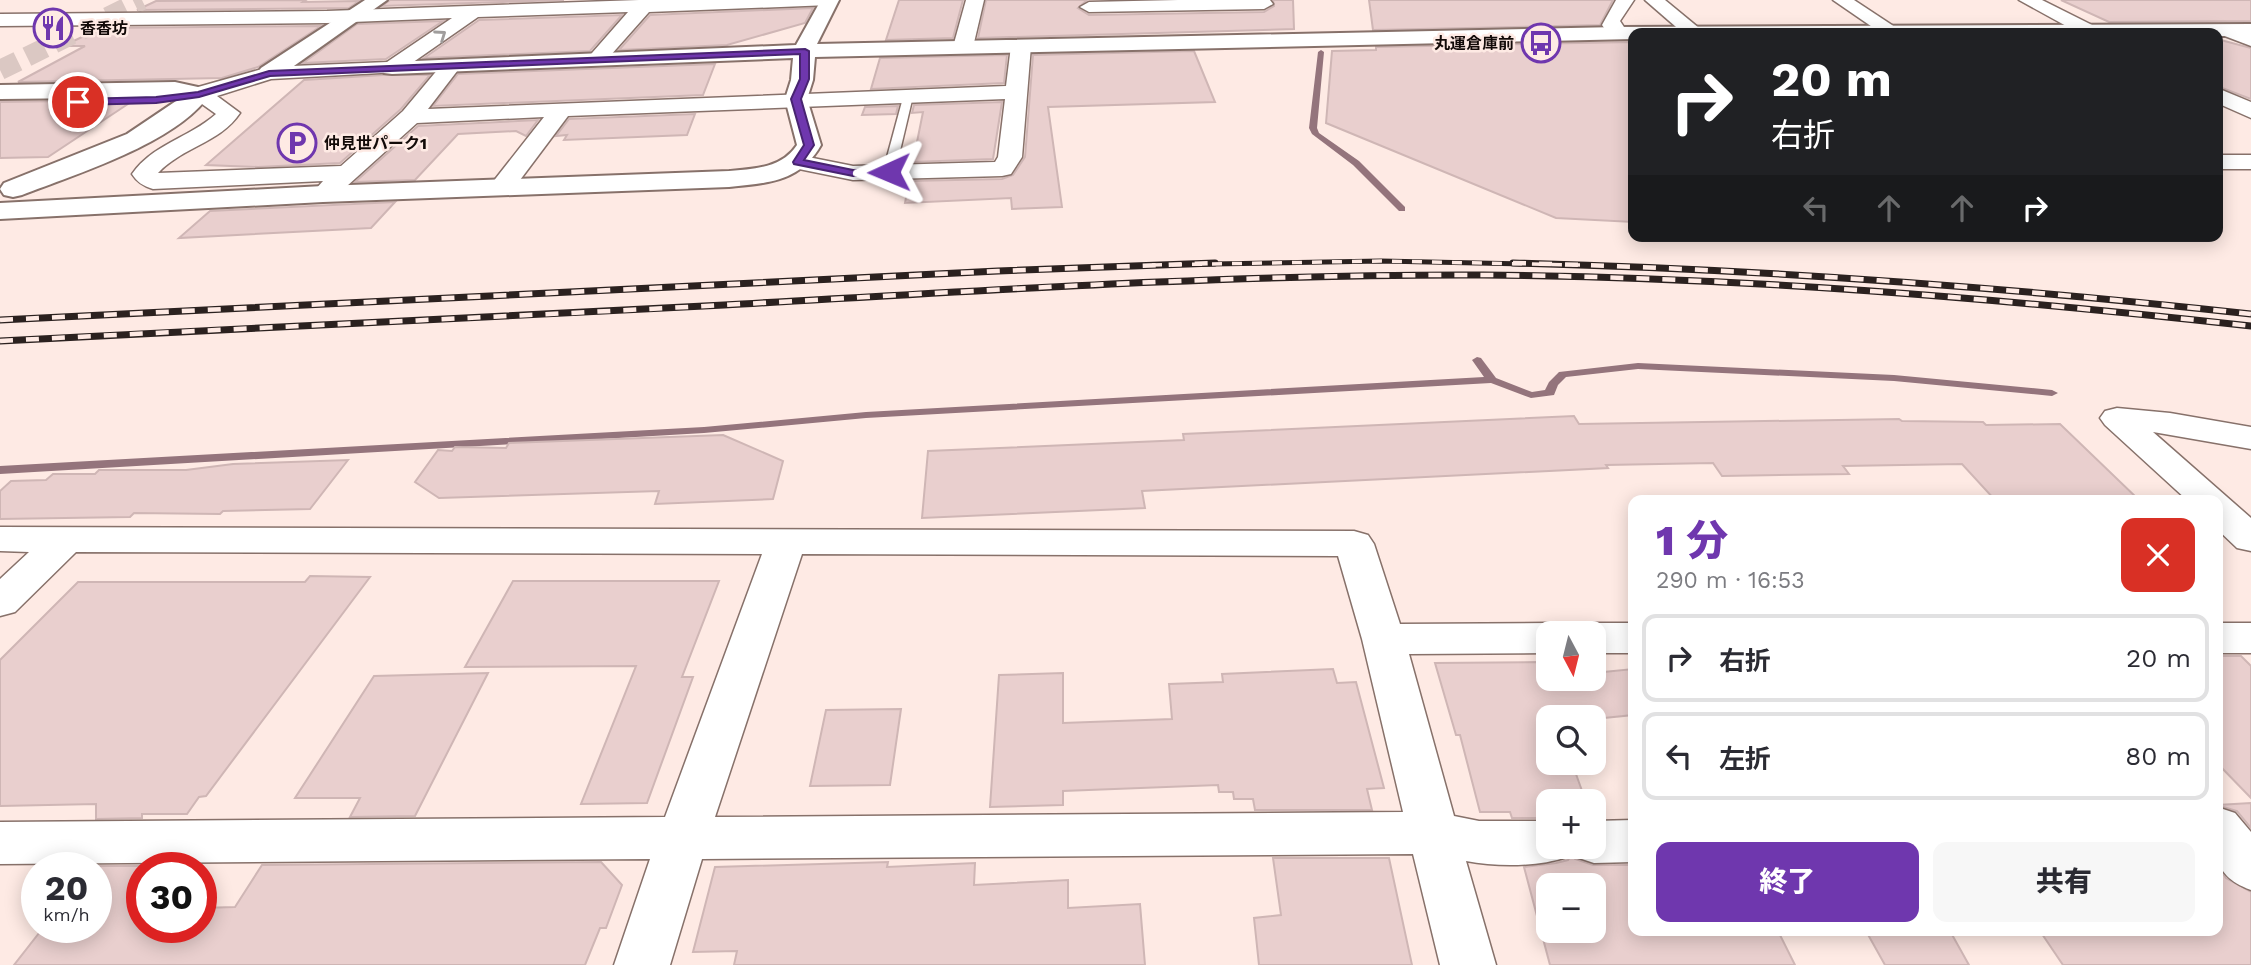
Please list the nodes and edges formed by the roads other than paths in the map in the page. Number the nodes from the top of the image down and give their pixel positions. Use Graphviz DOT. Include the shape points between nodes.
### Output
graph roads {
  1 [pos="378,0"];
  2 [pos="490,0"];
  3 [pos="830,0"];
  4 [pos="975,0"];
  5 [pos="1625,0"];
  6 [pos="1654,0"];
  7 [pos="1842,0"];
  8 [pos="2028,0"];
  9 [pos="744,1"];
  10 [pos="1264,2"];
  11 [pos="647,3"];
  12 [pos="1089,3"];
  13 [pos="474,12"];
  14 [pos="354,16"];
  15 [pos="0,20"];
  16 [pos="1688,28"];
  17 [pos="1887,28"];
  18 [pos="2082,28"];
  19 [pos="2251,30"];
  20 [pos="2223,31"];
  21 [pos="2229,31"];
  22 [pos="1618,33"];
  23 [pos="1628,33"];
  24 [pos="2251,40"];
  25 [pos="1285,41"];
  26 [pos="1090,44"];
  27 [pos="1021,46"];
  28 [pos="963,47"];
  29 [pos="805,51"];
  30 [pos="595,61"];
  31 [pos="452,66"];
  32 [pos="392,68"];
  33 [pos="269,73"];
  34 [pos="0,92"];
  35 [pos="1018,92"];
  36 [pos="199,94"];
  37 [pos="908,96"];
  38 [pos="2223,97"];
  39 [pos="796,99"];
  40 [pos="0,104"];
  41 [pos="561,110"];
  42 [pos="2251,111"];
  43 [pos="411,117"];
  44 [pos="798,162"];
  45 [pos="2223,162"];
  46 [pos="2251,162"];
  47 [pos="889,172"];
  48 [pos="346,173"];
  49 [pos="502,187"];
  50 [pos="323,194"];
  51 [pos="7,200"];
  52 [pos="2249,439"];
  53 [pos="2202,495"];
  54 [pos="2223,514"];
  55 [pos="0,539"];
  56 [pos="2251,539"];
  57 [pos="65,540"];
  58 [pos="786,543"];
  59 [pos="0,602"];
  60 [pos="1536,638"];
  61 [pos="1606,638"];
  62 [pos="1628,638"];
  63 [pos="2223,638"];
  64 [pos="2251,638"];
  65 [pos="1383,639"];
  66 [pos="1433,833"];
  67 [pos="683,838"];
  68 [pos="1628,841"];
  69 [pos="1536,842"];
  70 [pos="1606,842"];
  71 [pos="0,843"];
  72 [pos="642,965"];
  73 [pos="1468,965"];
  1 -- 14 [label="street"];
  2 -- 13 [label="street"];
  3 -- 9 [label="street"];
  3 -- 29 [label="street"];
  4 -- 28 [label="street"];
  5 -- 22 [label="street" via="1611,21"];
  6 -- 16 [label="street"];
  7 -- 17 [label="street"];
  8 -- 18 [label="street"];
  9 -- 11 [label="street"];
  10 -- 12 [label="street"];
  10 -- 25 [label="street"];
  11 -- 13 [label="street"];
  11 -- 30 [label="street"];
  12 -- 26 [label="street"];
  13 -- 14 [label="street"];
  32 -- 13 [label="street, one-way"];
  14 -- 15 [label="street"];
  14 -- 33 [label="street"];
  19 -- 21 [label="street"];
  20 -- 21 [label="street"];
  21 -- 24 [label="street"];
  22 -- 23 [label="street"];
  22 -- 25 [label="street"];
  25 -- 26 [label="street"];
  26 -- 27 [label="street"];
  27 -- 28 [label="street"];
  27 -- 35 [label="street"];
  28 -- 29 [label="street"];
  29 -- 30 [label="street"];
  29 -- 39 [label="street" via="804,79"];
  30 -- 31 [label="street"];
  31 -- 32 [label="street"];
  31 -- 43 [label="street"];
  32 -- 33 [label="street"];
  33 -- 36 [label="street"];
  34 -- 36 [label="street" via="175,89"];
  35 -- 37 [label="street"];
  35 -- 47 [label="street" via="1010,157 1002,169"];
  36 -- 40 [label="street" via="156,100"];
  36 -- 48 [label="street" via="229,113 162,156 144,174 153,181"];
  36 -- 51 [label="street" via="182,111 114,151"];
  37 -- 39 [label="street"];
  37 -- 47 [label="lane"];
  38 -- 42 [label="street"];
  39 -- 41 [label="street"];
  39 -- 44 [label="street" via="809,145"];
  41 -- 43 [label="street"];
  41 -- 49 [label="street"];
  43 -- 48 [label="street"];
  44 -- 47 [label="street" via="853,173"];
  44 -- 49 [label="street" via="739,178"];
  45 -- 46 [label="street"];
  48 -- 50 [label="street"];
  49 -- 50 [label="street"];
  50 -- 51 [label="street"];
  52 -- 53 [label="street" via="2117,418"];
  54 -- 56 [label="street"];
  55 -- 57 [label="street"];
  57 -- 58 [label="street"];
  57 -- 59 [label="street"];
  58 -- 65 [label="street" via="1354,544"];
  58 -- 67 [label="street"];
  60 -- 65 [label="street"];
  61 -- 62 [label="street"];
  63 -- 64 [label="street"];
  65 -- 66 [label="street"];
  66 -- 67 [label="street"];
  66 -- 69 [label="street" via="1479,842"];
  66 -- 73 [label="street"];
  67 -- 71 [label="street"];
  67 -- 72 [label="street"];
  68 -- 70 [label="street"];
}
